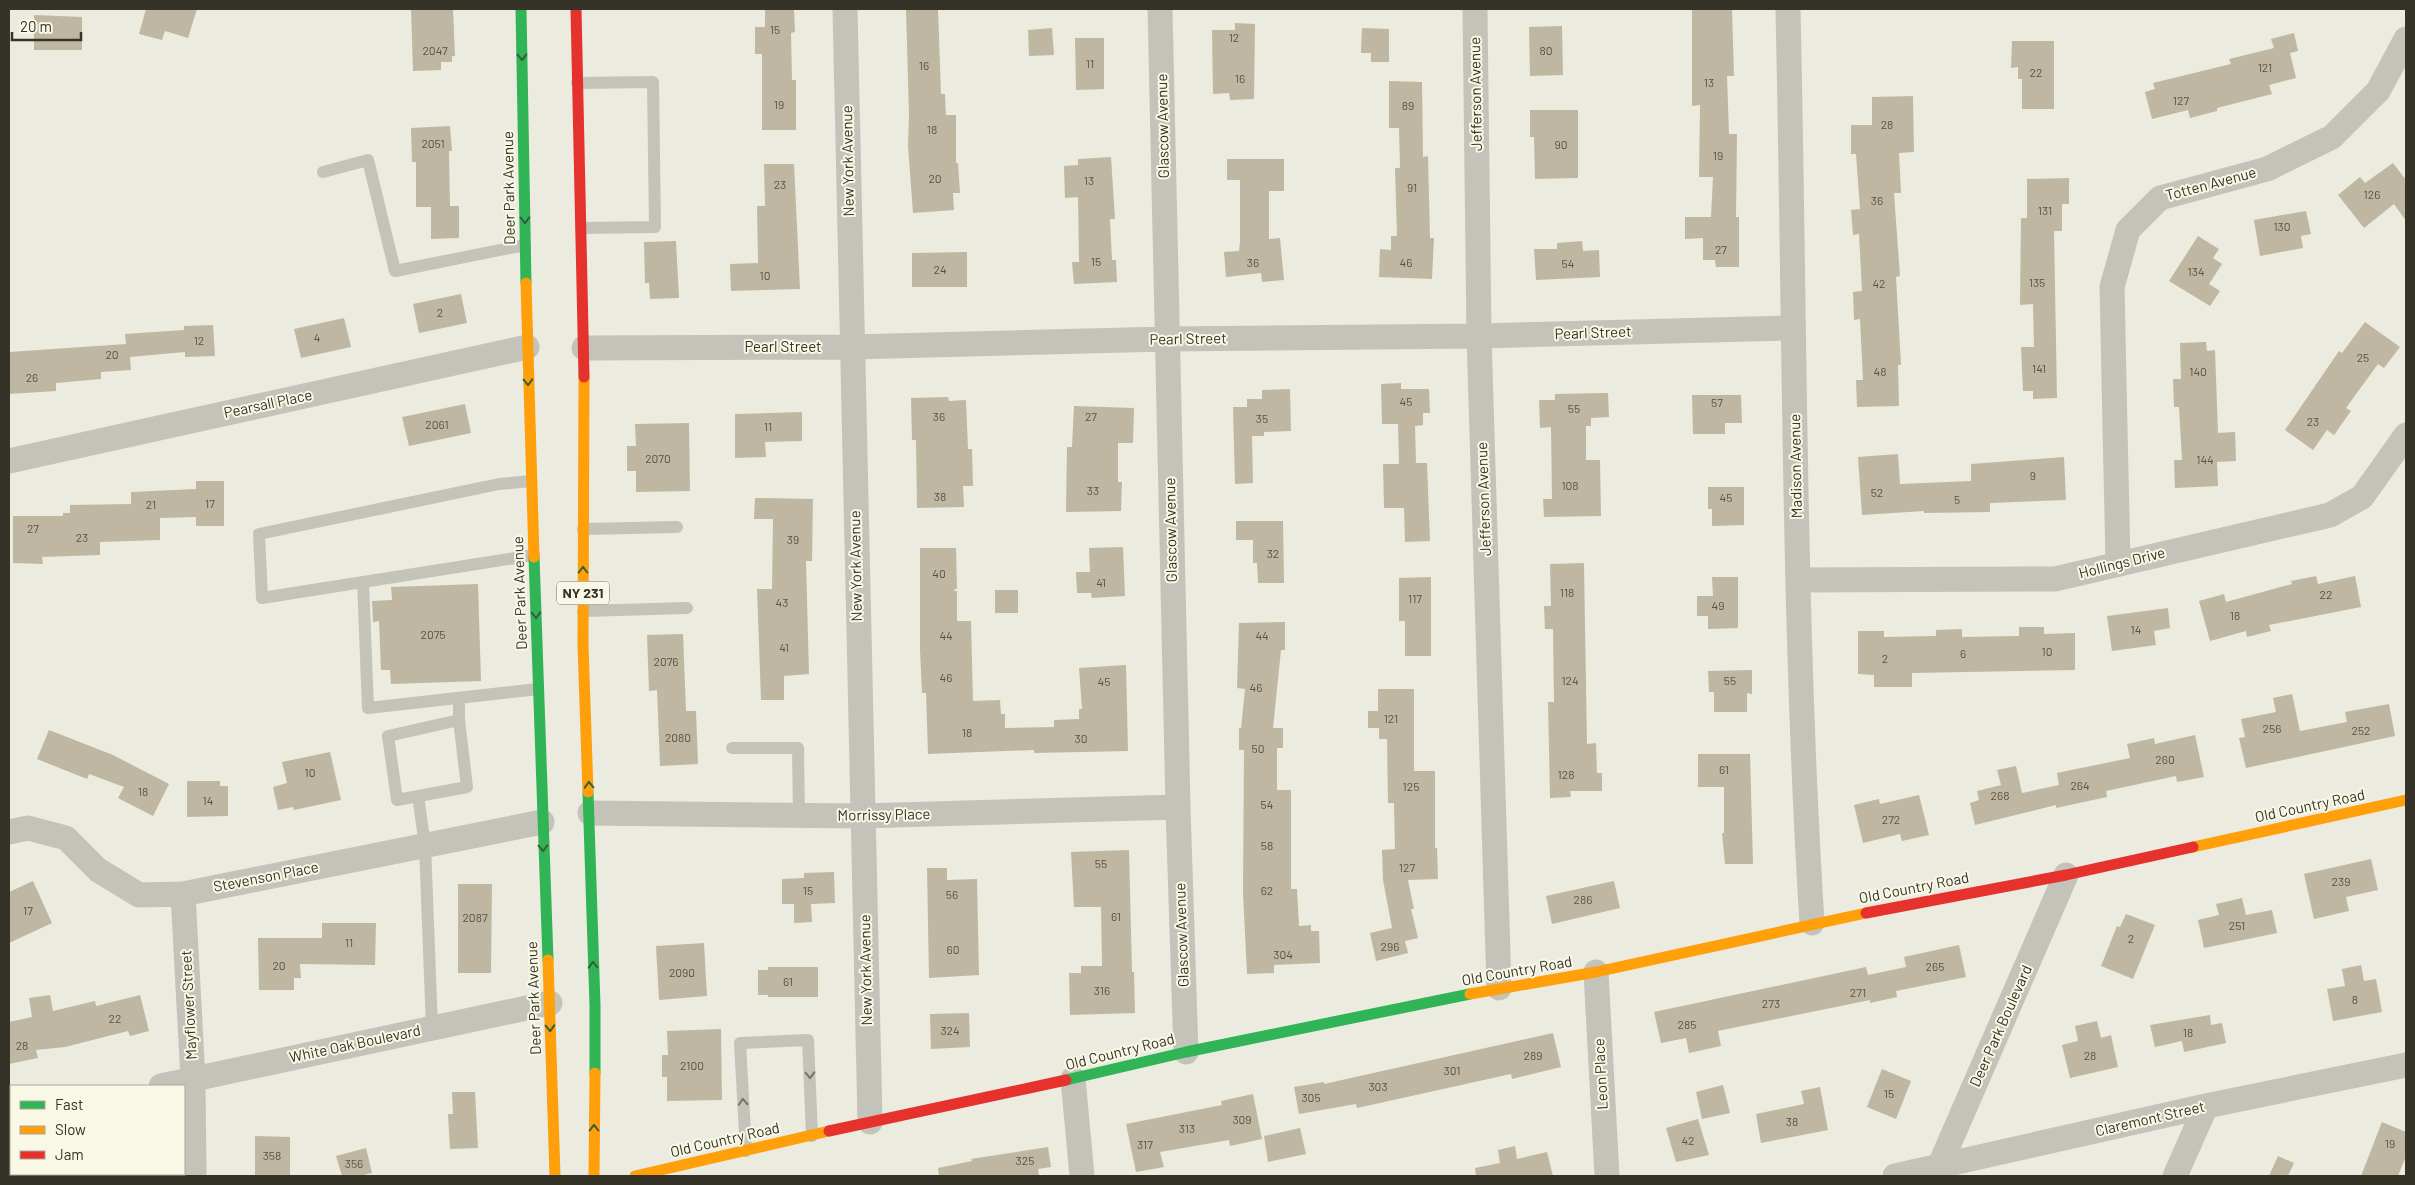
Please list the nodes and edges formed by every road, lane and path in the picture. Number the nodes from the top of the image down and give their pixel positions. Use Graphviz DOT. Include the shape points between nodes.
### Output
graph roads {
  1 [pos="521,9"];
  2 [pos="576,9"];
  3 [pos="845,9"];
  4 [pos="1160,9"];
  5 [pos="1475,9"];
  6 [pos="1788,9"];
  7 [pos="2406,39"];
  8 [pos="577,83"];
  9 [pos="323,172"];
  10 [pos="581,228"];
  11 [pos="526,245"];
  12 [pos="1792,328"];
  13 [pos="1479,336"];
  14 [pos="1167,339"];
  15 [pos="527,347"];
  16 [pos="851,347"];
  17 [pos="584,348"];
  18 [pos="2406,435"];
  19 [pos="9,461"];
  20 [pos="532,481"];
  21 [pos="677,527"];
  22 [pos="583,529"];
  23 [pos="534,555"];
  24 [pos="2118,564"];
  25 [pos="1798,580"];
  26 [pos="364,582"];
  27 [pos="687,608"];
  28 [pos="583,611"];
  29 [pos="538,688"];
  30 [pos="459,698"];
  31 [pos="459,720"];
  32 [pos="732,748"];
  33 [pos="418,796"];
  34 [pos="2406,800"];
  35 [pos="1178,807"];
  36 [pos="590,813"];
  37 [pos="799,816"];
  38 [pos="862,816"];
  39 [pos="542,822"];
  40 [pos="9,832"];
  41 [pos="425,845"];
  42 [pos="2066,875"];
  43 [pos="182,894"];
  44 [pos="1812,923"];
  45 [pos="1596,972"];
  46 [pos="1499,988"];
  47 [pos="550,1003"];
  48 [pos="432,1028"];
  49 [pos="1186,1052"];
  50 [pos="2406,1065"];
  51 [pos="193,1079"];
  52 [pos="1073,1079"];
  53 [pos="166,1085"];
  54 [pos="2206,1106"];
  55 [pos="870,1122"];
  56 [pos="812,1136"];
  57 [pos="746,1151"];
  58 [pos="1937,1171"];
  59 [pos="194,1176"];
  60 [pos="555,1176"];
  61 [pos="594,1176"];
  62 [pos="635,1176"];
  63 [pos="1082,1176"];
  64 [pos="1607,1176"];
  65 [pos="1895,1176"];
  66 [pos="2174,1176"];
  1 -- 11 [label="main road, Deer Park Avenue / NY 231, one-way"];
  2 -- 8 [label="main road, NY 231"];
  3 -- 16 [label="street, New York Avenue"];
  4 -- 14 [label="street, Glascow Avenue"];
  5 -- 13 [label="street, Jefferson Avenue"];
  6 -- 12 [label="street, Madison Avenue"];
  7 -- 24 [label="street, Totten Avenue" via="2378,91 2332,137 2267,169 2160,198 2128,230 2112,287"];
  8 -- 10 [label="main road, NY 231"];
  8 -- 10 [label="lane" via="653,82 655,227"];
  9 -- 11 [label="lane" via="368,160 394,271"];
  10 -- 17 [label="main road, NY 231"];
  11 -- 15 [label="main road, Deer Park Avenue / NY 231"];
  12 -- 13 [label="street, Pearl Street"];
  12 -- 25 [label="street, Madison Avenue"];
  13 -- 14 [label="street, Pearl Street"];
  13 -- 46 [label="street, Jefferson Avenue"];
  14 -- 16 [label="street, Pearl Street"];
  14 -- 35 [label="street, Glascow Avenue"];
  15 -- 19 [label="street, Pearsall Place"];
  15 -- 20 [label="main road, Deer Park Avenue / NY 231, one-way"];
  16 -- 17 [label="street, Pearl Street"];
  16 -- 38 [label="street, New York Avenue"];
  17 -- 22 [label="main road, NY 231"];
  18 -- 24 [label="street, Hollings Drive" via="2362,497 2330,515"];
  20 -- 23 [label="main road, Deer Park Avenue / NY 231"];
  20 -- 26 [label="lane" via="499,484 259,534 262,598"];
  21 -- 22 [label="lane"];
  28 -- 22 [label="main road, NY 231, one-way"];
  23 -- 26 [label="lane"];
  23 -- 29 [label="main road, Deer Park Avenue / NY 231, one-way"];
  24 -- 25 [label="street, Hollings Drive" via="2055,579"];
  25 -- 44 [label="street, Madison Avenue" via="1805,814"];
  26 -- 30 [label="lane" via="368,708"];
  27 -- 28 [label="lane"];
  36 -- 28 [label="main road, NY 231, one-way"];
  29 -- 30 [label="lane"];
  29 -- 39 [label="main road, Deer Park Avenue / NY 231"];
  30 -- 31 [label="lane"];
  31 -- 33 [label="lane" via="466,786"];
  31 -- 33 [label="lane" via="388,736 398,800"];
  32 -- 37 [label="lane" via="798,748"];
  33 -- 41 [label="lane"];
  34 -- 42 [label="main road, Old Country Road"];
  35 -- 38 [label="street, Morrissy Place"];
  35 -- 49 [label="street, Glascow Avenue"];
  36 -- 37 [label="street, Morrissy Place"];
  61 -- 36 [label="main road, NY 231, one-way" via="595,1006"];
  37 -- 38 [label="street, Morrissy Place"];
  38 -- 55 [label="street, New York Avenue"];
  39 -- 41 [label="street, Stevenson Place"];
  39 -- 47 [label="main road, Deer Park Avenue / NY 231, one-way"];
  40 -- 43 [label="street, Stevenson Place" via="28,828 66,838 98,870 139,895"];
  41 -- 43 [label="street, Stevenson Place"];
  41 -- 48 [label="lane"];
  42 -- 44 [label="main road, Old Country Road"];
  42 -- 58 [label="street, Deer Park Boulevard"];
  43 -- 51 [label="street, Mayflower Street"];
  44 -- 45 [label="main road, Old Country Road"];
  45 -- 46 [label="main road, Old Country Road"];
  45 -- 64 [label="street, Leon Place"];
  46 -- 49 [label="main road, Old Country Road"];
  47 -- 48 [label="street, White Oak Boulevard"];
  47 -- 60 [label="main road, Deer Park Avenue / NY 231, one-way"];
  48 -- 51 [label="street, White Oak Boulevard"];
  49 -- 52 [label="main road, Old Country Road"];
  50 -- 54 [label="street, Claremont Street"];
  51 -- 53 [label="street, White Oak Boulevard"];
  51 -- 59 [label="street, Mayflower Street"];
  52 -- 55 [label="main road, Old Country Road"];
  52 -- 63 [label="street"];
  54 -- 58 [label="street, Claremont Street"];
  54 -- 66 [label="street"];
  55 -- 56 [label="main road, Old Country Road"];
  56 -- 57 [label="main road, Old Country Road"];
  57 -- 56 [label="lane, one-way" via="740,1043 808,1040"];
  57 -- 62 [label="main road, Old Country Road"];
  58 -- 65 [label="street, Claremont Street"];
}
